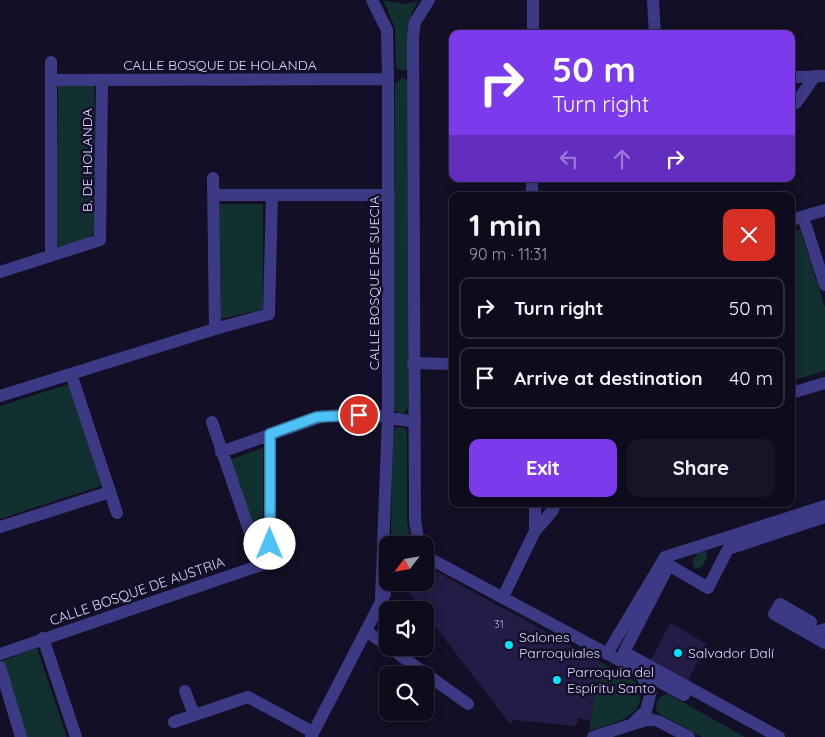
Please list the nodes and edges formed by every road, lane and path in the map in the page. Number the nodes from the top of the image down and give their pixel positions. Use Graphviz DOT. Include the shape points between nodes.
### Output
graph roads {
  1 [pos="372,0"];
  2 [pos="429,0"];
  3 [pos="533,0"];
  4 [pos="653,0"];
  5 [pos="533,30"];
  6 [pos="655,30"];
  7 [pos="52,62"];
  8 [pos="820,76"];
  9 [pos="795,78"];
  10 [pos="388,79"];
  11 [pos="52,80"];
  12 [pos="102,81"];
  13 [pos="795,103"];
  14 [pos="213,178"];
  15 [pos="214,195"];
  16 [pos="272,195"];
  17 [pos="389,195"];
  18 [pos="825,210"];
  19 [pos="797,219"];
  20 [pos="51,256"];
  21 [pos="0,272"];
  22 [pos="825,285"];
  23 [pos="215,329"];
  24 [pos="413,363"];
  25 [pos="449,364"];
  26 [pos="71,374"];
  27 [pos="825,383"];
  28 [pos="795,392"];
  29 [pos="0,396"];
  30 [pos="388,418"];
  31 [pos="212,422"];
  32 [pos="415,422"];
  33 [pos="270,434"];
  34 [pos="221,452"];
  35 [pos="110,492"];
  36 [pos="825,506"];
  37 [pos="535,507"];
  38 [pos="554,507"];
  39 [pos="117,513"];
  40 [pos="825,517"];
  41 [pos="0,527"];
  42 [pos="535,531"];
  43 [pos="417,536"];
  44 [pos="723,540"];
  45 [pos="665,557"];
  46 [pos="434,561"];
  47 [pos="270,562"];
  48 [pos="385,591"];
  49 [pos="503,597"];
  50 [pos="381,599"];
  51 [pos="783,612"];
  52 [pos="820,629"];
  53 [pos="366,631"];
  54 [pos="43,638"];
  55 [pos="379,640"];
  56 [pos="825,643"];
  57 [pos="0,654"];
  58 [pos="607,654"];
  59 [pos="401,656"];
  60 [pos="0,667"];
  61 [pos="637,670"];
  62 [pos="185,691"];
  63 [pos="468,704"];
  64 [pos="194,715"];
  65 [pos="174,722"];
  66 [pos="632,724"];
  67 [pos="312,735"];
  68 [pos="21,737"];
  69 [pos="76,737"];
  70 [pos="593,737"];
  71 [pos="689,737"];
  72 [pos="761,737"];
  73 [pos="779,737"];
  1 -- 10 [label="street, CALLE BOSQUE DE SUECIA" via="387,30"];
  2 -- 24 [label="street" via="415,22 413,37"];
  3 -- 5 [label="street"];
  4 -- 6 [label="street"];
  7 -- 11 [label="street"];
  8 -- 9 [label="street"];
  8 -- 13 [label="street"];
  10 -- 12 [label="street, CALLE BOSQUE DE HOLANDA"];
  10 -- 17 [label="street, CALLE BOSQUE DE SUECIA"];
  11 -- 12 [label="street, CALLE BOSQUE DE HOLANDA"];
  11 -- 20 [label="street"];
  12 -- 20 [label="street, B. DE HOLANDA" via="100,240"];
  14 -- 15 [label="street"];
  15 -- 16 [label="street"];
  15 -- 23 [label="street"];
  16 -- 17 [label="street"];
  16 -- 23 [label="street" via="269,314"];
  17 -- 30 [label="street, CALLE BOSQUE DE SUECIA"];
  18 -- 19 [label="street"];
  19 -- 22 [label="street"];
  20 -- 21 [label="street"];
  23 -- 26 [label="street"];
  24 -- 25 [label="street"];
  24 -- 32 [label="street"];
  26 -- 29 [label="street"];
  26 -- 35 [label="street"];
  27 -- 28 [label="street"];
  30 -- 32 [label="street"];
  30 -- 33 [label="street" via="323,416"];
  30 -- 50 [label="street, CALLE BOSQUE DE SUECIA"];
  31 -- 34 [label="street"];
  32 -- 43 [label="street"];
  33 -- 34 [label="street"];
  33 -- 47 [label="street"];
  34 -- 47 [label="street" via="251,536"];
  35 -- 39 [label="street"];
  35 -- 41 [label="street"];
  36 -- 44 [label="street"];
  37 -- 42 [label="street"];
  38 -- 42 [label="street"];
  40 -- 73 [label="street" via="728,548 708,588 669,565 624,652"];
  42 -- 49 [label="street"];
  44 -- 45 [label="street"];
  44 -- 45 [label="street" via="705,579"];
  45 -- 58 [label="street"];
  46 -- 49 [label="street"];
  47 -- 54 [label="street, CALLE BOSQUE DE AUSTRIA"];
  48 -- 50 [label="street, CALLE BOSQUE DE SUECIA"];
  49 -- 58 [label="street"];
  50 -- 53 [label="street, CALLE BOSQUE DE SUECIA"];
  51 -- 52 [label="street"];
  52 -- 56 [label="street" via="780,604 774,614"];
  53 -- 55 [label="street"];
  53 -- 67 [label="street, CALLE BOSQUE DE SUECIA"];
  54 -- 57 [label="street, CALLE BOSQUE DE AUSTRIA"];
  54 -- 69 [label="street, CALLE BOSQUE DE AUSTRIA"];
  58 -- 61 [label="street"];
  59 -- 63 [label="street"];
  60 -- 68 [label="street"];
  61 -- 66 [label="street" via="651,691 646,711"];
  61 -- 72 [label="street"];
  62 -- 64 [label="street"];
  64 -- 65 [label="street"];
  64 -- 67 [label="street" via="251,698"];
  66 -- 70 [label="street"];
  66 -- 71 [label="street" via="649,719 658,721"];
}
